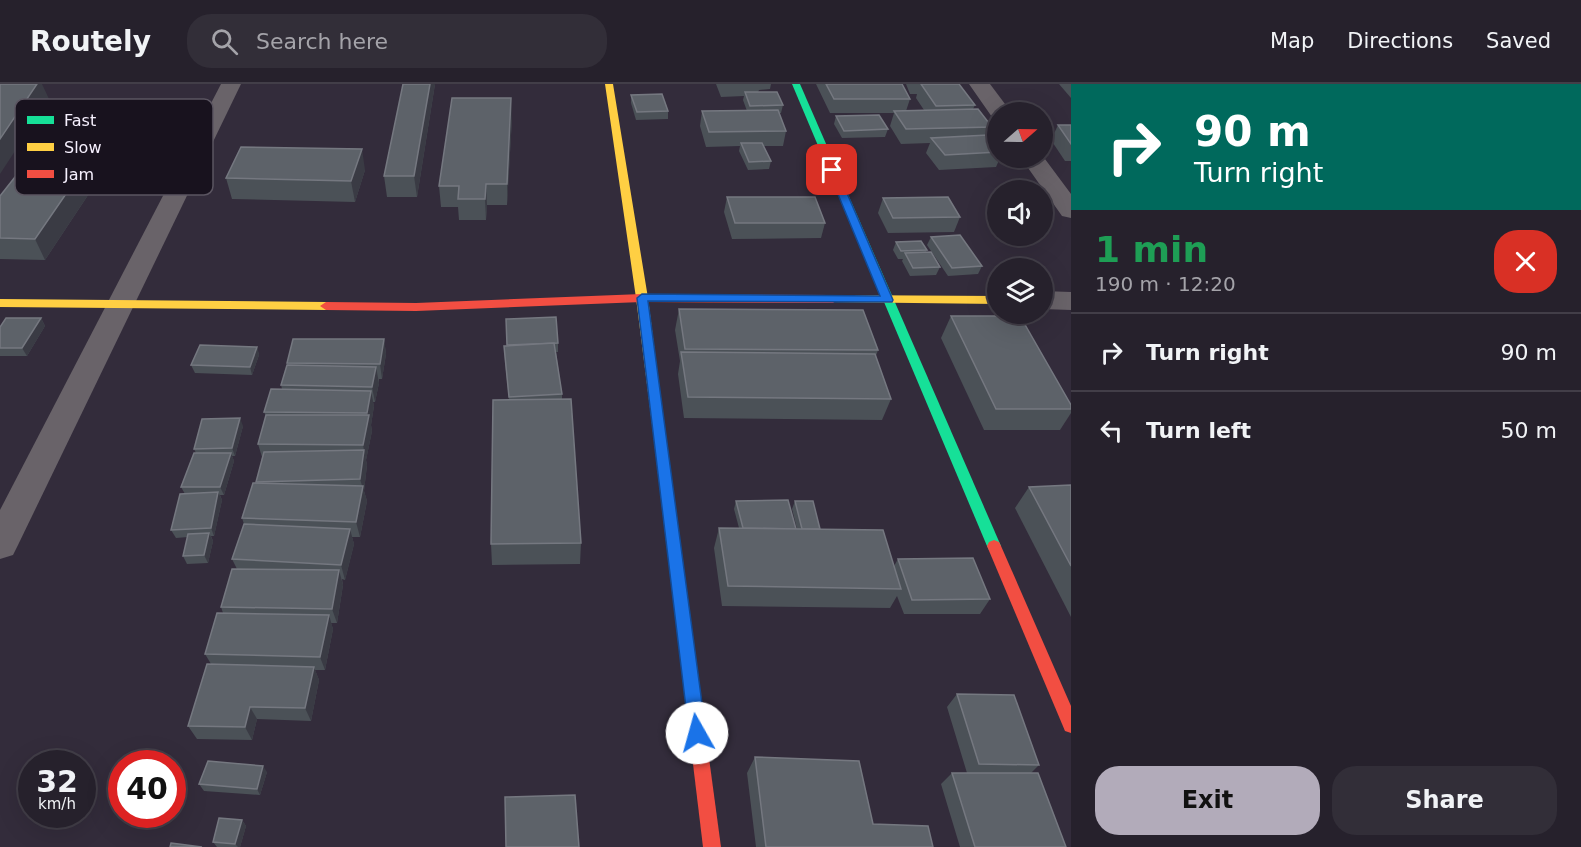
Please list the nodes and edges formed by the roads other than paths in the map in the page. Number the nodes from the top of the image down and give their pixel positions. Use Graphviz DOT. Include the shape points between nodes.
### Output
graph roads {
  1 [pos="231,84"];
  2 [pos="609,84"];
  3 [pos="795,84"];
  4 [pos="979,84"];
  5 [pos="992,102"];
  6 [pos="213,120"];
  7 [pos="1040,168"];
  8 [pos="176,195"];
  9 [pos="1071,210"];
  10 [pos="642,298"];
  11 [pos="888,300"];
  12 [pos="987,300"];
  13 [pos="1053,300"];
  14 [pos="1071,301"];
  15 [pos="0,303"];
  16 [pos="121,304"];
  17 [pos="0,545"];
  18 [pos="1071,725"];
  19 [pos="712,847"];
  1 -- 6 [label="street"];
  2 -- 10 [label="street"];
  3 -- 11 [label="street"];
  4 -- 5 [label="street"];
  7 -- 9 [label="street"];
  8 -- 16 [label="street"];
  10 -- 11 [label="street"];
  10 -- 16 [label="street" via="416,306"];
  10 -- 19 [label="street"];
  11 -- 12 [label="street"];
  11 -- 18 [label="street"];
  13 -- 14 [label="street"];
  15 -- 16 [label="street"];
  16 -- 17 [label="street"];
}
